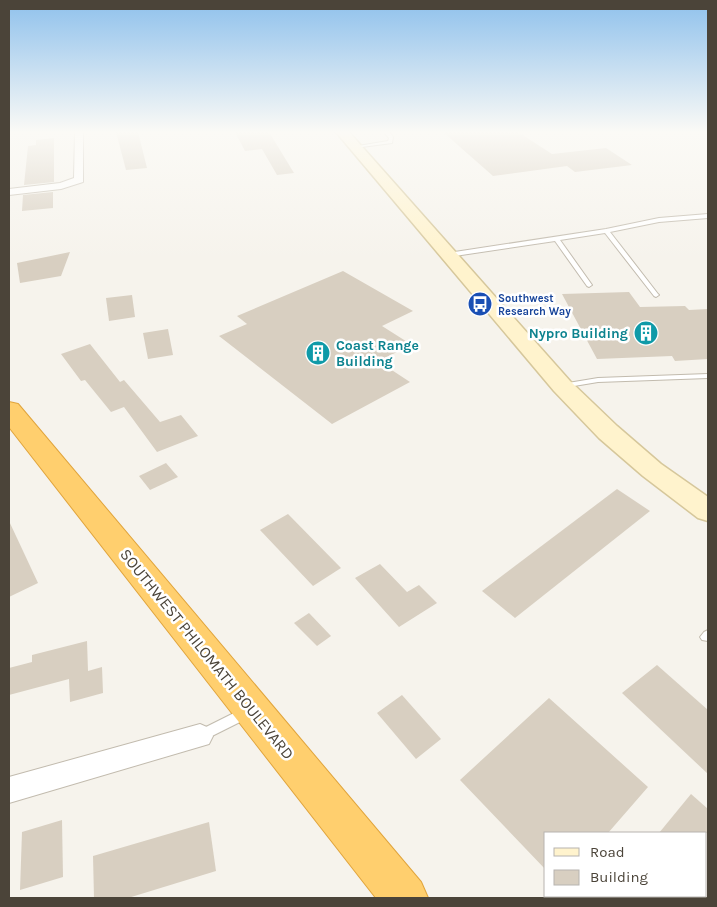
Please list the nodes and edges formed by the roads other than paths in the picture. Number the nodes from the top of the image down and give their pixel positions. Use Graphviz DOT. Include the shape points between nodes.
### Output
graph roads {
  1 [pos="79,174"];
  2 [pos="378,174"];
  3 [pos="9,192"];
  4 [pos="708,216"];
  5 [pos="606,231"];
  6 [pos="556,238"];
  7 [pos="448,255"];
  8 [pos="589,285"];
  9 [pos="656,295"];
  10 [pos="708,376"];
  11 [pos="562,386"];
  12 [pos="9,410"];
  13 [pos="708,511"];
  14 [pos="253,709"];
  15 [pos="200,736"];
  16 [pos="9,790"];
  17 [pos="405,898"];
  1 -- 3 [label="street" via="79,180 60,186"];
  2 -- 7 [label="street"];
  4 -- 5 [label="lane" via="659,220"];
  5 -- 6 [label="lane"];
  5 -- 9 [label="lane"];
  6 -- 7 [label="lane"];
  6 -- 8 [label="lane"];
  7 -- 11 [label="street"];
  10 -- 11 [label="lane" via="598,380"];
  11 -- 13 [label="street" via="605,430 659,476"];
  12 -- 14 [label="highway, SOUTHWEST PHILOMATH BOULEVARD"];
  14 -- 15 [label="lane"];
  14 -- 17 [label="highway, SOUTHWEST PHILOMATH BOULEVARD"];
  15 -- 16 [label="street"];
}
